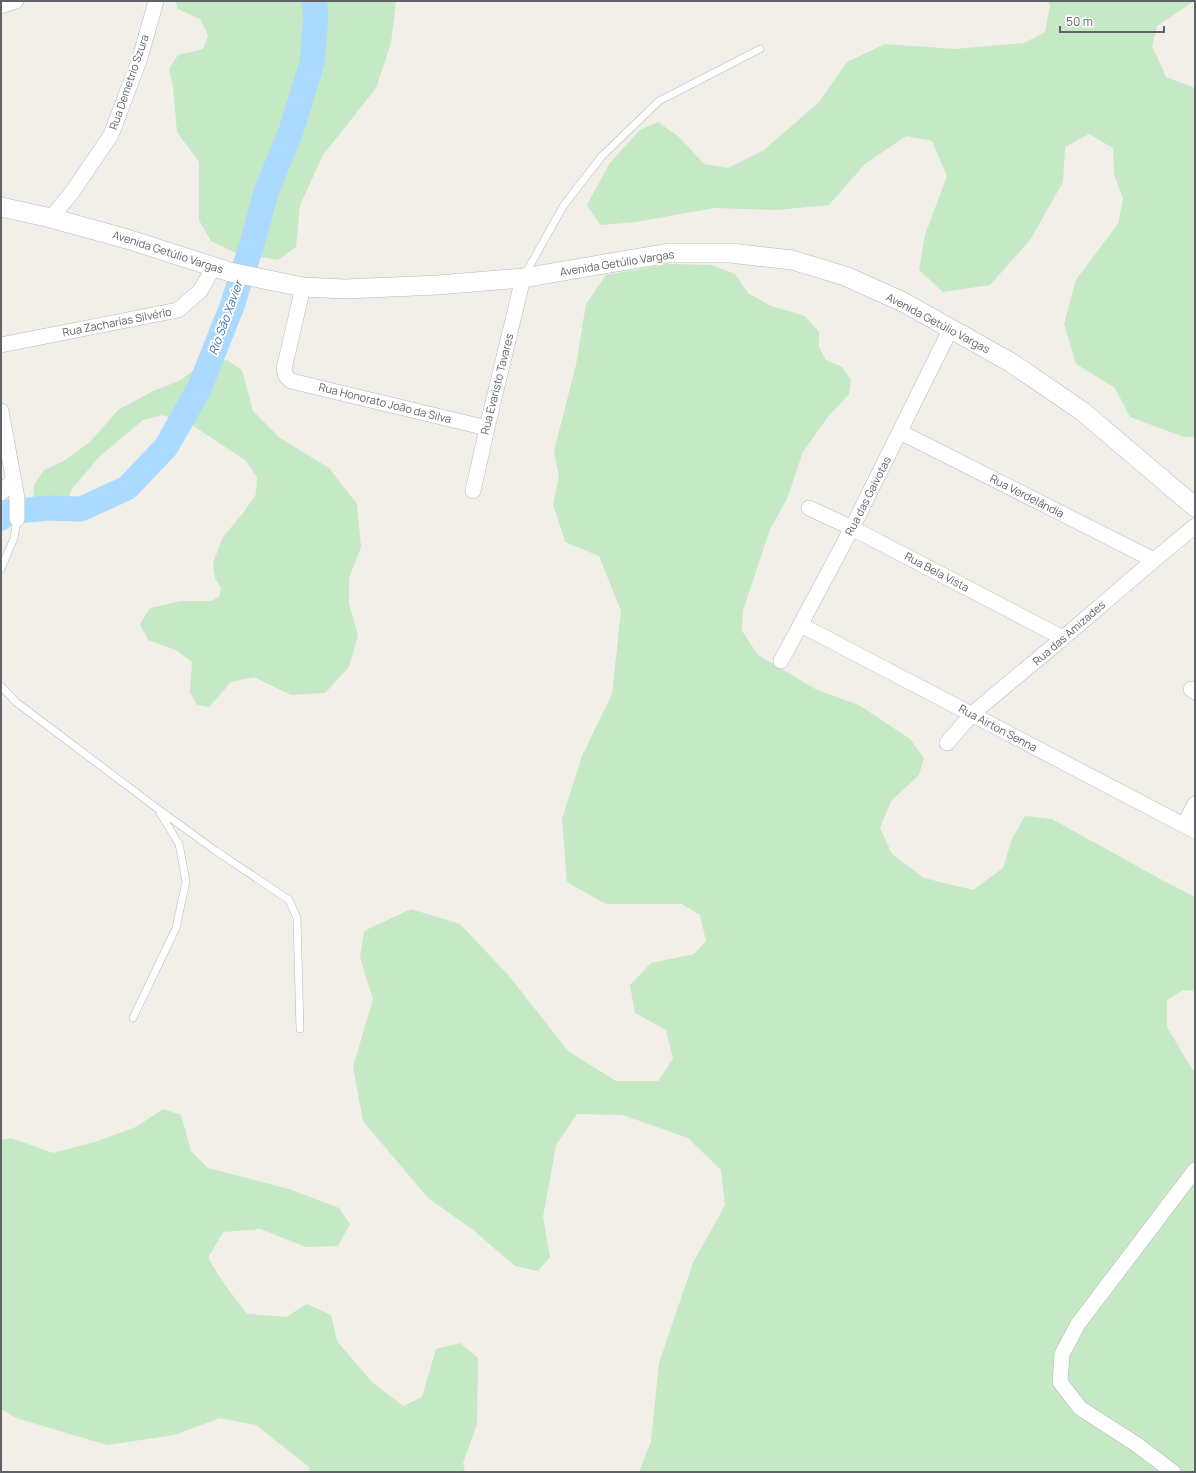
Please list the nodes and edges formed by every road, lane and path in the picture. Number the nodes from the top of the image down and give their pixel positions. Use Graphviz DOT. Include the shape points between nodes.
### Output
graph roads {
  1 [pos="16,1"];
  2 [pos="156,1"];
  3 [pos="1,6"];
  4 [pos="760,49"];
  5 [pos="1,207"];
  6 [pos="52,218"];
  7 [pos="222,270"];
  8 [pos="523,278"];
  9 [pos="303,288"];
  10 [pos="951,328"];
  11 [pos="1,345"];
  12 [pos="1,411"];
  13 [pos="487,428"];
  14 [pos="900,432"];
  15 [pos="13,480"];
  16 [pos="473,491"];
  17 [pos="1,493"];
  18 [pos="1195,507"];
  19 [pos="809,508"];
  20 [pos="18,519"];
  21 [pos="1195,526"];
  22 [pos="852,528"];
  23 [pos="1154,560"];
  24 [pos="1,568"];
  25 [pos="801,625"];
  26 [pos="1063,638"];
  27 [pos="781,661"];
  28 [pos="1,686"];
  29 [pos="972,714"];
  30 [pos="947,743"];
  31 [pos="1195,804"];
  32 [pos="158,809"];
  33 [pos="1189,828"];
  34 [pos="133,1018"];
  35 [pos="300,1029"];
  36 [pos="1195,1170"];
  37 [pos="1173,1472"];
  1 -- 3 [label="street"];
  2 -- 6 [label="street, Rua Demetrio Szura" via="140,58 111,134"];
  4 -- 8 [label="lane" via="659,101 602,156 564,205"];
  5 -- 6 [label="street, Avenida Getúlio Vargas"];
  6 -- 7 [label="street, Avenida Getúlio Vargas"];
  7 -- 9 [label="street, Avenida Getúlio Vargas"];
  7 -- 11 [label="street, Rua Zacharias Silvério" via="178,310"];
  8 -- 9 [label="street, Avenida Getúlio Vargas" via="438,285"];
  8 -- 10 [label="street, Avenida Getúlio Vargas" via="669,253 730,252 792,260 845,276 903,302"];
  8 -- 13 [label="street, Rua Evaristo Tavares"];
  9 -- 13 [label="street, Rua Honorato João da Silva" via="284,369 286,376 292,381"];
  10 -- 14 [label="street, Rua das Gaivotas"];
  10 -- 18 [label="street, Avenida Getúlio Vargas" via="1010,362 1082,411"];
  12 -- 15 [label="street"];
  13 -- 16 [label="street, Rua Evaristo Tavares"];
  14 -- 22 [label="street, Rua das Gaivotas"];
  14 -- 23 [label="street, Rua Verdelândia"];
  15 -- 17 [label="street"];
  15 -- 20 [label="street"];
  19 -- 22 [label="street, Rua Bela Vista"];
  20 -- 24 [label="lane" via="14,538"];
  21 -- 23 [label="street, Rua das Amizades"];
  22 -- 25 [label="street, Rua das Gaivotas"];
  22 -- 26 [label="street, Rua Bela Vista"];
  23 -- 26 [label="street, Rua das Amizades"];
  25 -- 27 [label="street, Rua das Gaivotas"];
  25 -- 29 [label="street, Rua Airton Senna"];
  26 -- 29 [label="street, Rua das Amizades"];
  28 -- 32 [label="lane" via="16,702"];
  29 -- 30 [label="street, Rua das Amizades"];
  29 -- 33 [label="street, Rua Airton Senna"];
  31 -- 33 [label="street"];
  32 -- 34 [label="lane" via="179,844 186,881 176,928"];
  32 -- 35 [label="lane" via="289,900 297,918"];
  36 -- 37 [label="street" via="1078,1324 1062,1354 1060,1382 1080,1408 1136,1444"];
}
